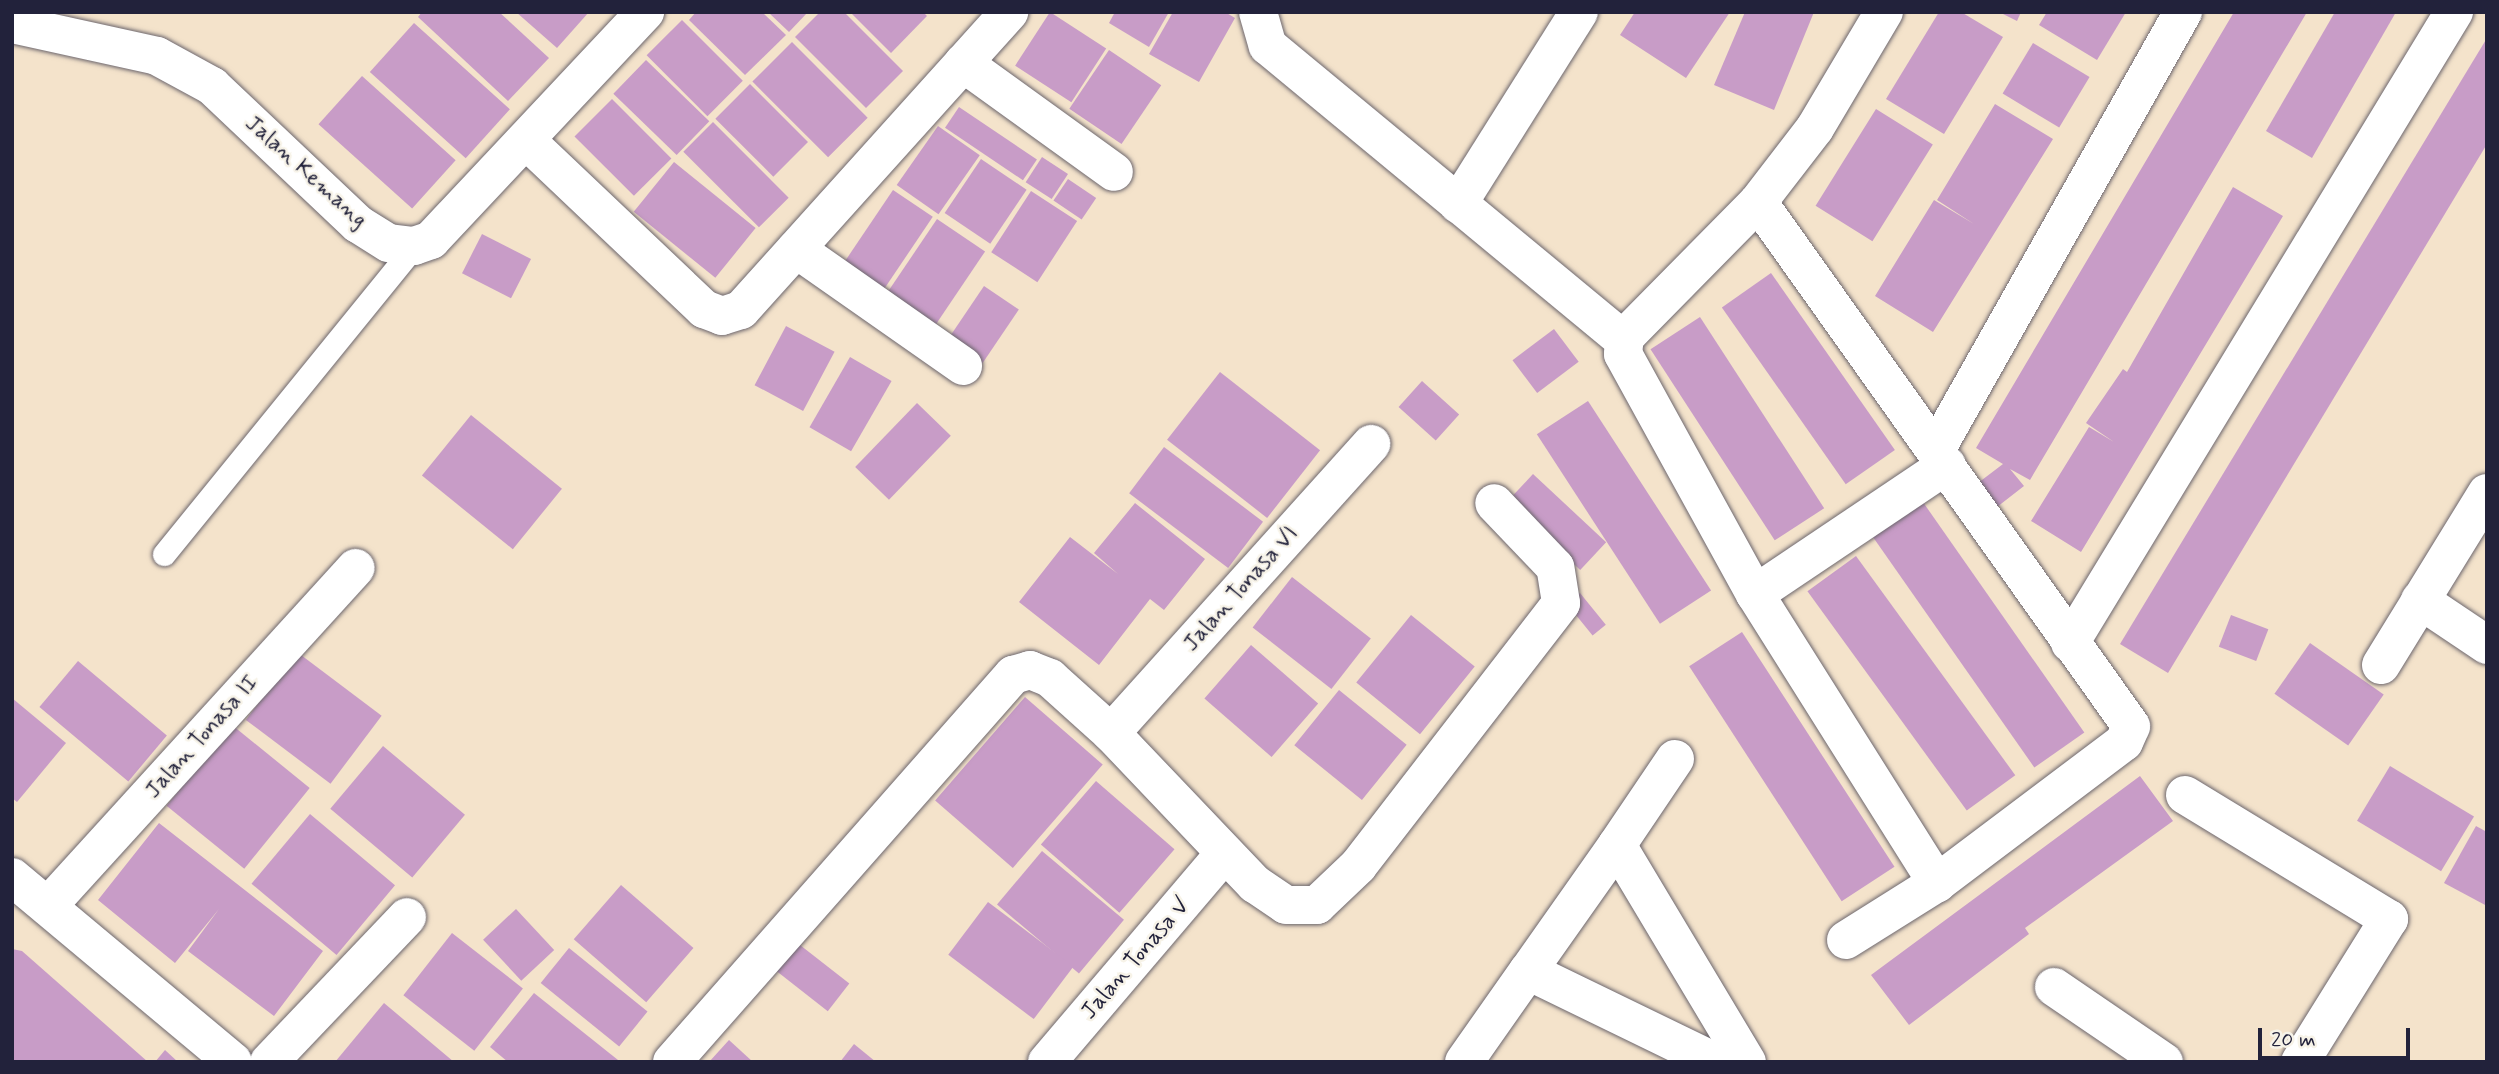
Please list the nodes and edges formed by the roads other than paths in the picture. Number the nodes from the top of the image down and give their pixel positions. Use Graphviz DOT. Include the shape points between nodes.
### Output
graph roads {
  1 [pos="645,12"];
  2 [pos="1009,12"];
  3 [pos="1258,12"];
  4 [pos="1579,12"];
  5 [pos="1884,12"];
  6 [pos="2183,12"];
  7 [pos="2454,12"];
  8 [pos="12,24"];
  9 [pos="963,63"];
  10 [pos="528,142"];
  11 [pos="1114,172"];
  12 [pos="1758,202"];
  13 [pos="1458,204"];
  14 [pos="414,246"];
  15 [pos="796,248"];
  16 [pos="1623,340"];
  17 [pos="963,366"];
  18 [pos="1371,444"];
  19 [pos="1942,456"];
  20 [pos="2487,493"];
  21 [pos="1494,503"];
  22 [pos="164,554"];
  23 [pos="356,568"];
  24 [pos="1755,594"];
  25 [pos="2420,600"];
  26 [pos="2070,643"];
  27 [pos="2487,645"];
  28 [pos="2381,665"];
  29 [pos="1111,733"];
  30 [pos="1675,759"];
  31 [pos="2185,795"];
  32 [pos="1617,845"];
  33 [pos="1223,855"];
  34 [pos="12,877"];
  35 [pos="1937,883"];
  36 [pos="48,906"];
  37 [pos="407,917"];
  38 [pos="1846,940"];
  39 [pos="1528,971"];
  40 [pos="2054,987"];
  41 [pos="233,1062"];
  42 [pos="269,1062"];
  43 [pos="672,1062"];
  44 [pos="1047,1062"];
  45 [pos="1464,1062"];
  46 [pos="1714,1062"];
  47 [pos="1747,1062"];
  48 [pos="2164,1062"];
  49 [pos="2300,1062"];
  1 -- 10 [label="street"];
  2 -- 9 [label="street"];
  3 -- 13 [label="street" via="1268,46"];
  4 -- 13 [label="street"];
  5 -- 12 [label="street" via="1815,128"];
  6 -- 19 [label="street"];
  7 -- 26 [label="street"];
  8 -- 14 [label="street, Jalan Kemang" via="99,38 168,62 212,86 358,224 389,243"];
  9 -- 11 [label="street"];
  9 -- 15 [label="street"];
  10 -- 14 [label="street" via="431,240"];
  10 -- 15 [label="street" via="704,309 722,316 740,310"];
  12 -- 16 [label="street"];
  12 -- 19 [label="street"];
  13 -- 16 [label="street"];
  14 -- 22 [label="lane"];
  15 -- 17 [label="street"];
  16 -- 24 [label="street" via="1623,354"];
  18 -- 29 [label="street, Jalan Tonasa VI"];
  19 -- 24 [label="street"];
  19 -- 26 [label="street"];
  20 -- 25 [label="street"];
  21 -- 33 [label="street" via="1555,567 1560,588 1554,617 1506,681 1358,866 1317,905 1286,905"];
  23 -- 36 [label="street, Jalan Tonasa II"];
  24 -- 35 [label="street"];
  25 -- 27 [label="street"];
  25 -- 28 [label="street"];
  26 -- 35 [label="street" via="2127,717 2128,736"];
  29 -- 33 [label="street"];
  29 -- 43 [label="street" via="1050,678 1030,670 1013,675"];
  30 -- 32 [label="street"];
  31 -- 49 [label="street" via="2389,919"];
  32 -- 39 [label="street"];
  32 -- 47 [label="street"];
  33 -- 44 [label="street, Jalan Tonasa V"];
  34 -- 36 [label="street"];
  35 -- 38 [label="street"];
  36 -- 41 [label="street"];
  37 -- 42 [label="street"];
  39 -- 45 [label="street"];
  39 -- 46 [label="street"];
  40 -- 48 [label="street"];
}
